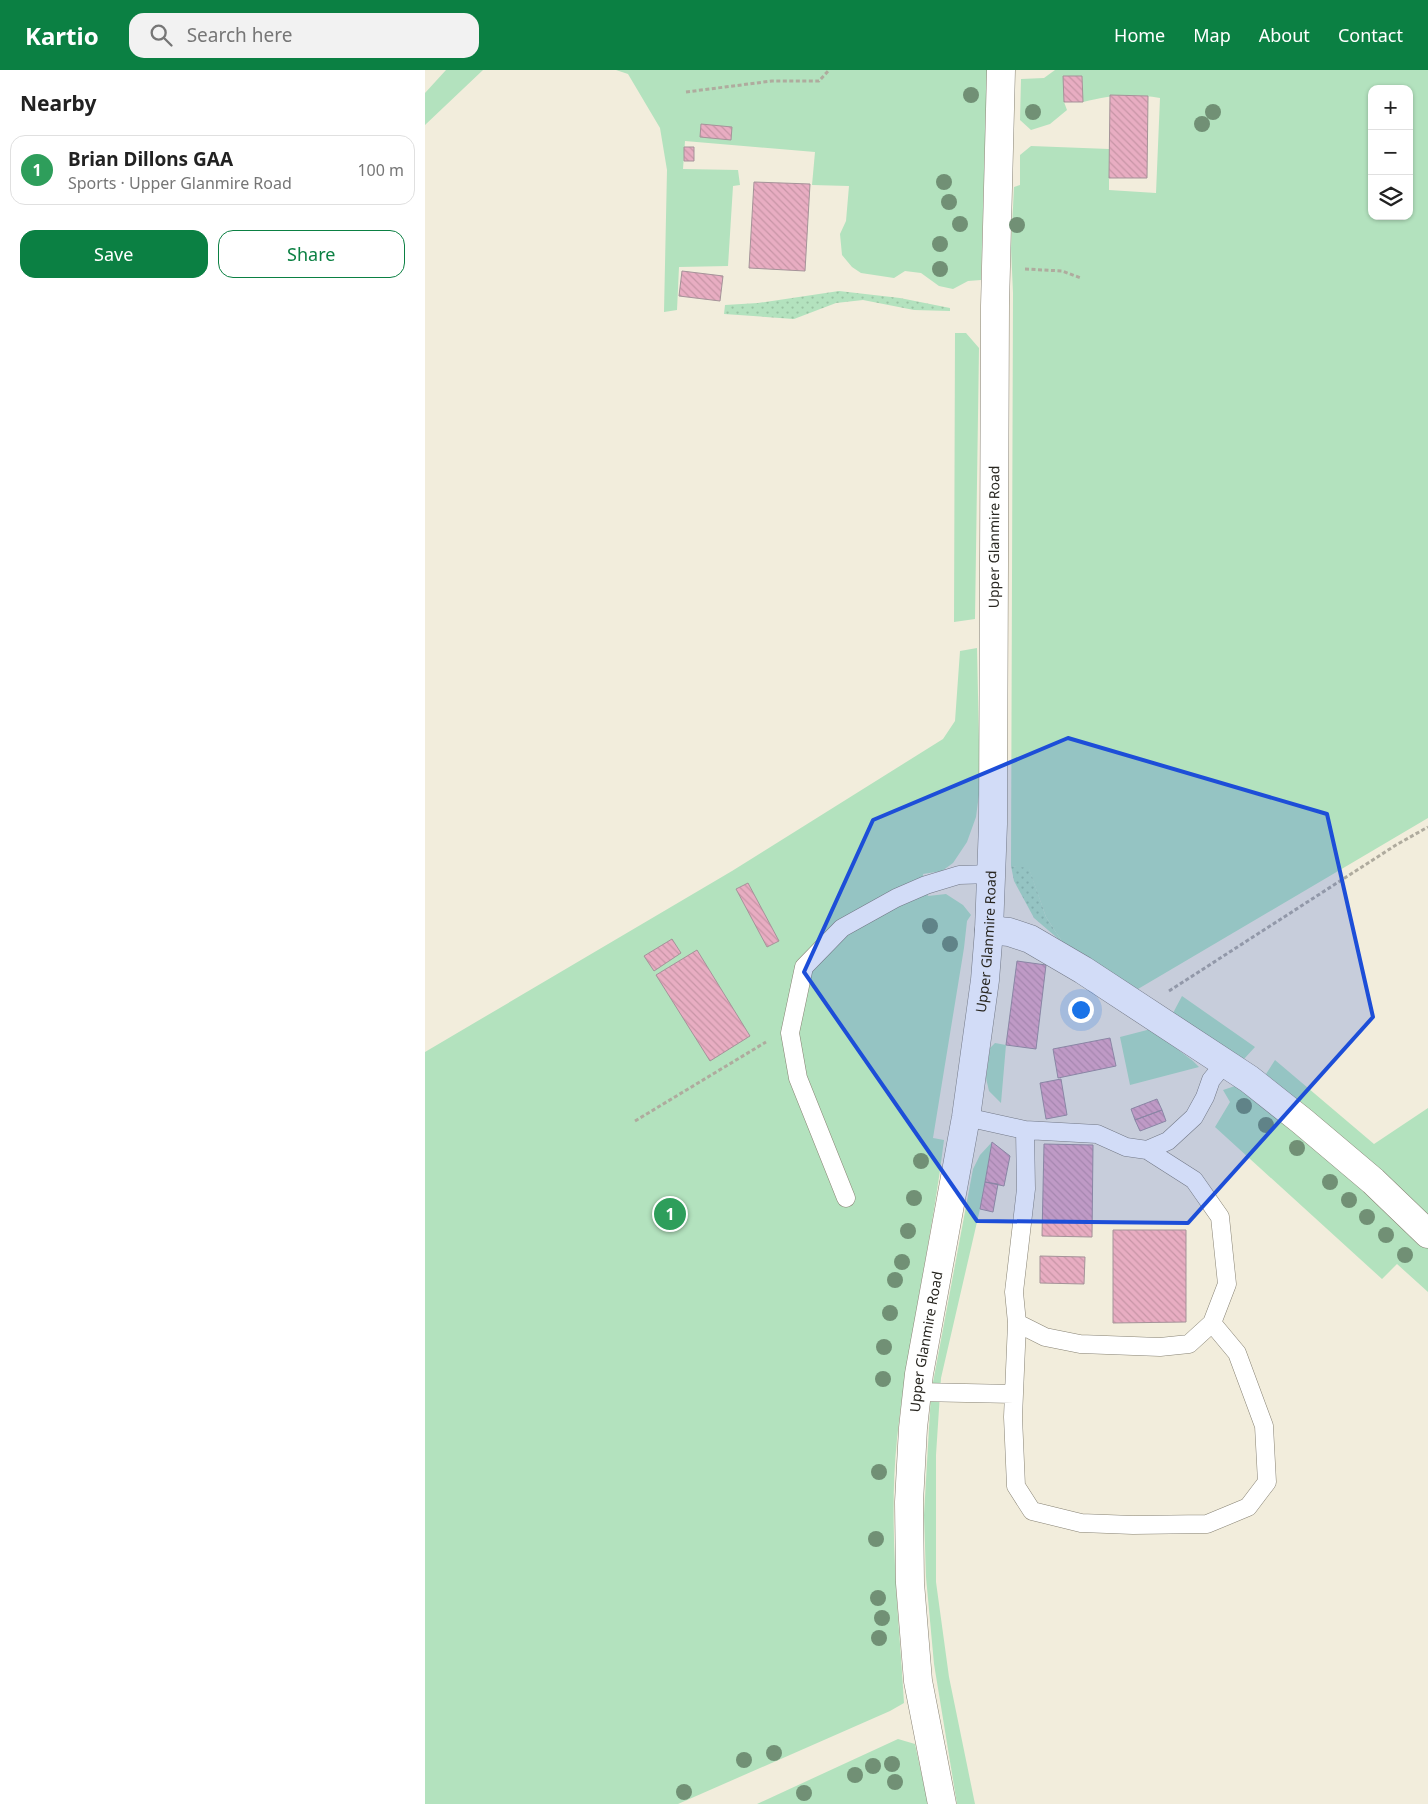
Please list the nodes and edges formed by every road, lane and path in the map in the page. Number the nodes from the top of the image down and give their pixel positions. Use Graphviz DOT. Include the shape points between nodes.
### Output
graph roads {
  1 [pos="829,70"];
  2 [pos="1001,70"];
  3 [pos="686,92"];
  4 [pos="1023,268"];
  5 [pos="1081,278"];
  6 [pos="1428,827"];
  7 [pos="991,874"];
  8 [pos="989,930"];
  9 [pos="1172,989"];
  10 [pos="790,1033"];
  11 [pos="1224,1064"];
  12 [pos="966,1117"];
  13 [pos="635,1121"];
  14 [pos="1025,1130"];
  15 [pos="1147,1150"];
  16 [pos="846,1198"];
  17 [pos="1428,1234"];
  18 [pos="1017,1323"];
  19 [pos="1213,1324"];
  20 [pos="917,1392"];
  21 [pos="1014,1394"];
  22 [pos="942,1804"];
  1 -- 3 [label="path" via="819,81 772,81"];
  2 -- 7 [label="main road, Upper Glanmire Road" via="995,306"];
  4 -- 5 [label="path" via="1062,271"];
  6 -- 9 [label="path" via="1396,844"];
  7 -- 8 [label="main road, Upper Glanmire Road"];
  7 -- 10 [label="lane" via="959,875 926,885 842,928 804,967"];
  8 -- 11 [label="main road" via="1031,939 1136,1004"];
  8 -- 12 [label="main road, Upper Glanmire Road"];
  10 -- 13 [label="path" via="770,1039"];
  10 -- 16 [label="lane" via="798,1078"];
  11 -- 15 [label="lane" via="1211,1080 1194,1117 1168,1141"];
  11 -- 17 [label="main road" via="1249,1079 1302,1121 1373,1181"];
  12 -- 14 [label="lane"];
  12 -- 20 [label="main road, Upper Glanmire Road"];
  14 -- 15 [label="lane" via="1097,1134 1125,1147"];
  14 -- 18 [label="lane" via="1025,1189 1013,1292"];
  15 -- 19 [label="lane" via="1194,1180 1220,1216 1227,1284"];
  18 -- 19 [label="lane" via="1045,1337 1080,1344 1160,1347 1189,1344"];
  18 -- 21 [label="lane"];
  19 -- 21 [label="lane" via="1237,1354 1264,1426 1267,1482 1248,1507 1207,1524 1081,1523 1032,1511 1016,1486"];
  20 -- 21 [label="lane"];
  20 -- 22 [label="main road, Upper Glanmire Road" via="909,1502 910,1584 918,1681"];
}
